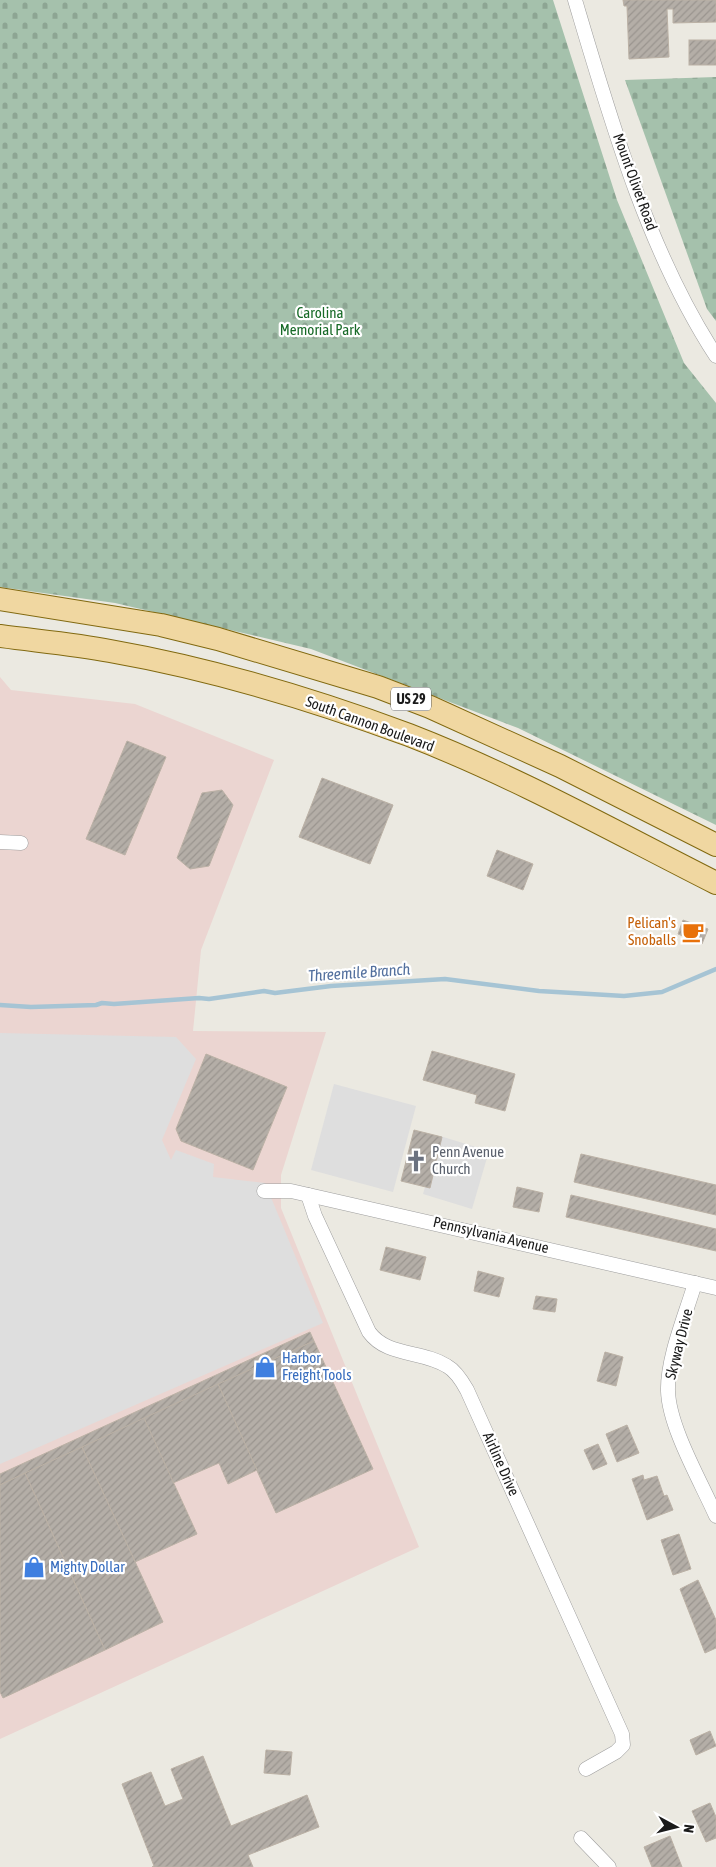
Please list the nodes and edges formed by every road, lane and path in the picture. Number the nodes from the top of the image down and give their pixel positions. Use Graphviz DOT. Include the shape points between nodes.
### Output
graph roads {
  1 [pos="575,0"];
  2 [pos="716,356"];
  3 [pos="0,599"];
  4 [pos="0,636"];
  5 [pos="0,842"];
  6 [pos="21,842"];
  7 [pos="716,845"];
  8 [pos="716,883"];
  9 [pos="264,1191"];
  10 [pos="308,1195"];
  11 [pos="695,1283"];
  12 [pos="716,1288"];
  13 [pos="716,1516"];
  14 [pos="586,1769"];
  15 [pos="581,1838"];
  16 [pos="609,1867"];
  1 -- 2 [label="street, Mount Olivet Road" via="602,90 645,212 669,271"];
  3 -- 7 [label="main road, US 29" via="160,625 378,687 560,766"];
  4 -- 8 [label="main road, South Cannon Boulevard / US 29" via="164,662 332,708 410,736 518,784"];
  5 -- 6 [label="street"];
  9 -- 10 [label="street, Pennsylvania Avenue"];
  10 -- 11 [label="street, Pennsylvania Avenue"];
  10 -- 14 [label="street, Airline Drive" via="376,1342 449,1366 467,1390 622,1734 623,1745 616,1752"];
  11 -- 12 [label="street, Pennsylvania Avenue"];
  11 -- 13 [label="street, Skyway Drive" via="673,1356 668,1392 674,1423"];
  15 -- 16 [label="street"];
}
